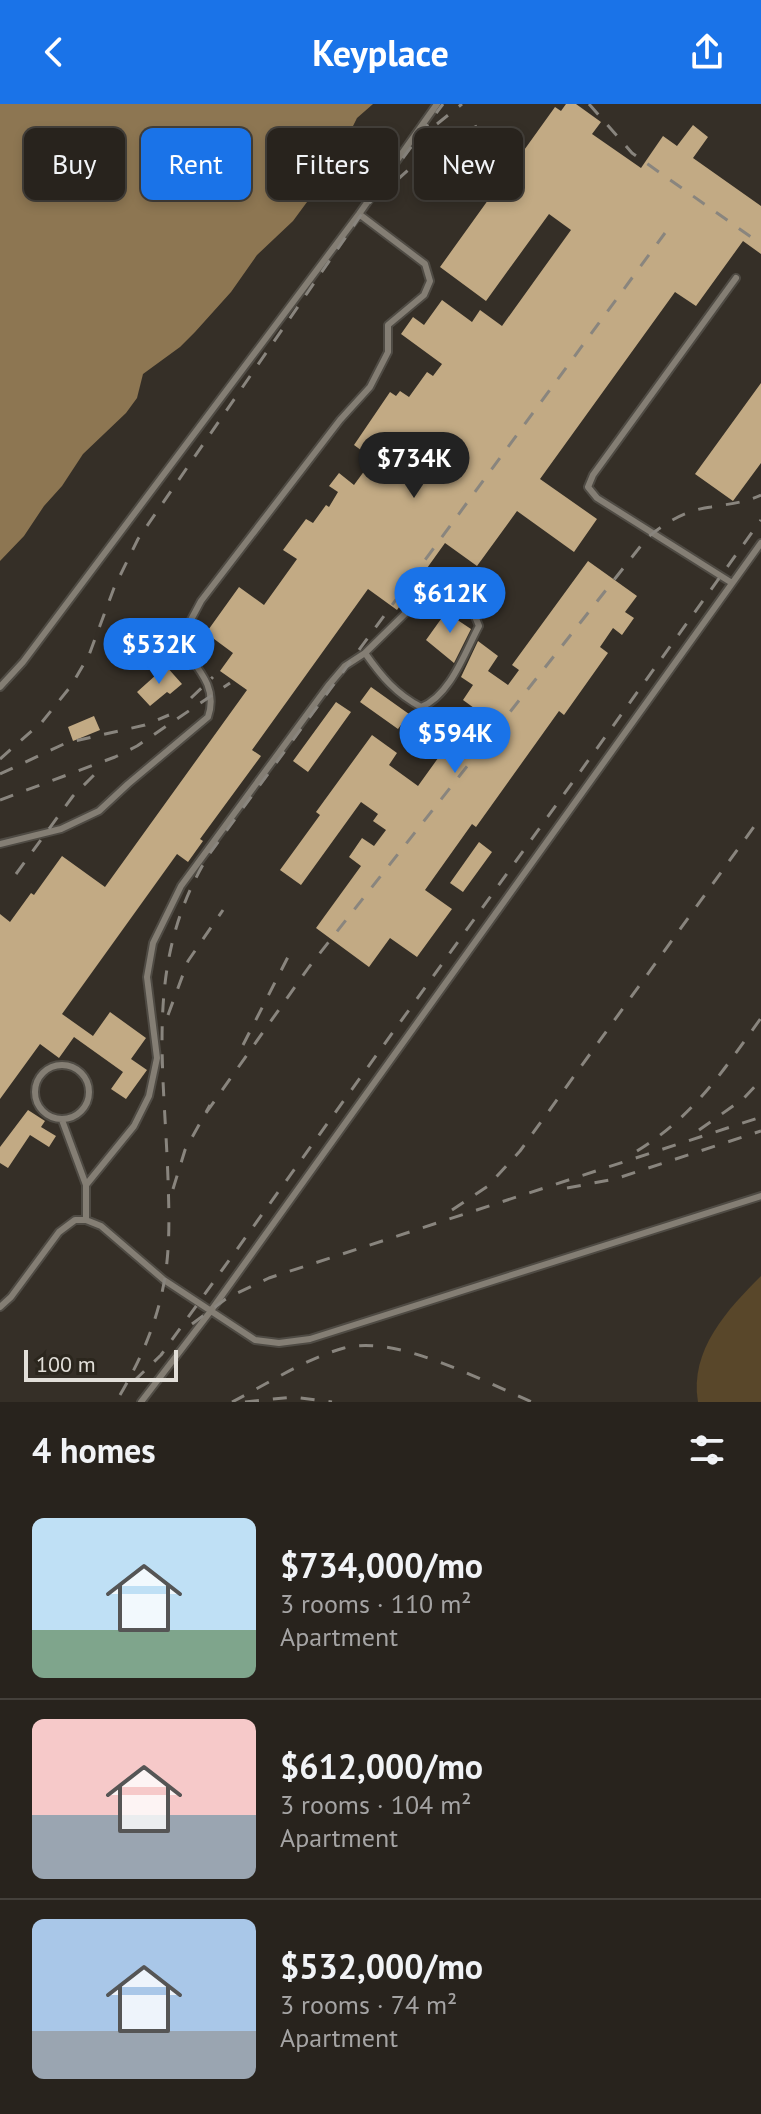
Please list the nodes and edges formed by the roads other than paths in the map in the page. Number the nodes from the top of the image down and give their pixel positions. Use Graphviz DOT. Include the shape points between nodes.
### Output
graph roads {
  1 [pos="437,104"];
  2 [pos="359,214"];
  3 [pos="736,278"];
  4 [pos="761,543"];
  5 [pos="732,583"];
  6 [pos="365,653"];
  7 [pos="0,687"];
  8 [pos="0,844"];
  9 [pos="62,1120"];
  10 [pos="86,1185"];
  11 [pos="761,1196"];
  12 [pos="86,1220"];
  13 [pos="0,1307"];
  14 [pos="210,1312"];
  15 [pos="141,1402"];
  1 -- 2 [label="lane"];
  2 -- 7 [label="lane"];
  2 -- 8 [label="lane" via="425,264 430,281 424,295 388,325 388,352 370,387 201,601 185,631 183,648 209,683 213,702 208,717 99,811 61,829"];
  3 -- 5 [label="lane" via="588,487 597,498"];
  4 -- 5 [label="lane"];
  5 -- 14 [label="lane"];
  6 -- 6 [label="lane" via="381,678 421,707 446,687 479,626 472,609 437,593 420,599"];
  6 -- 10 [label="lane" via="328,686 181,886 153,943 147,977 157,1058 149,1096 134,1126"];
  9 -- 9 [label="lane" via="81,1112 88,1084 76,1069 56,1066 40,1076 35,1095 44,1113"];
  9 -- 10 [label="lane"];
  10 -- 12 [label="lane"];
  11 -- 14 [label="lane" via="300,1341 255,1340"];
  12 -- 13 [label="lane" via="75,1220 59,1232"];
  12 -- 14 [label="lane" via="101,1226"];
  14 -- 15 [label="lane"];
}
